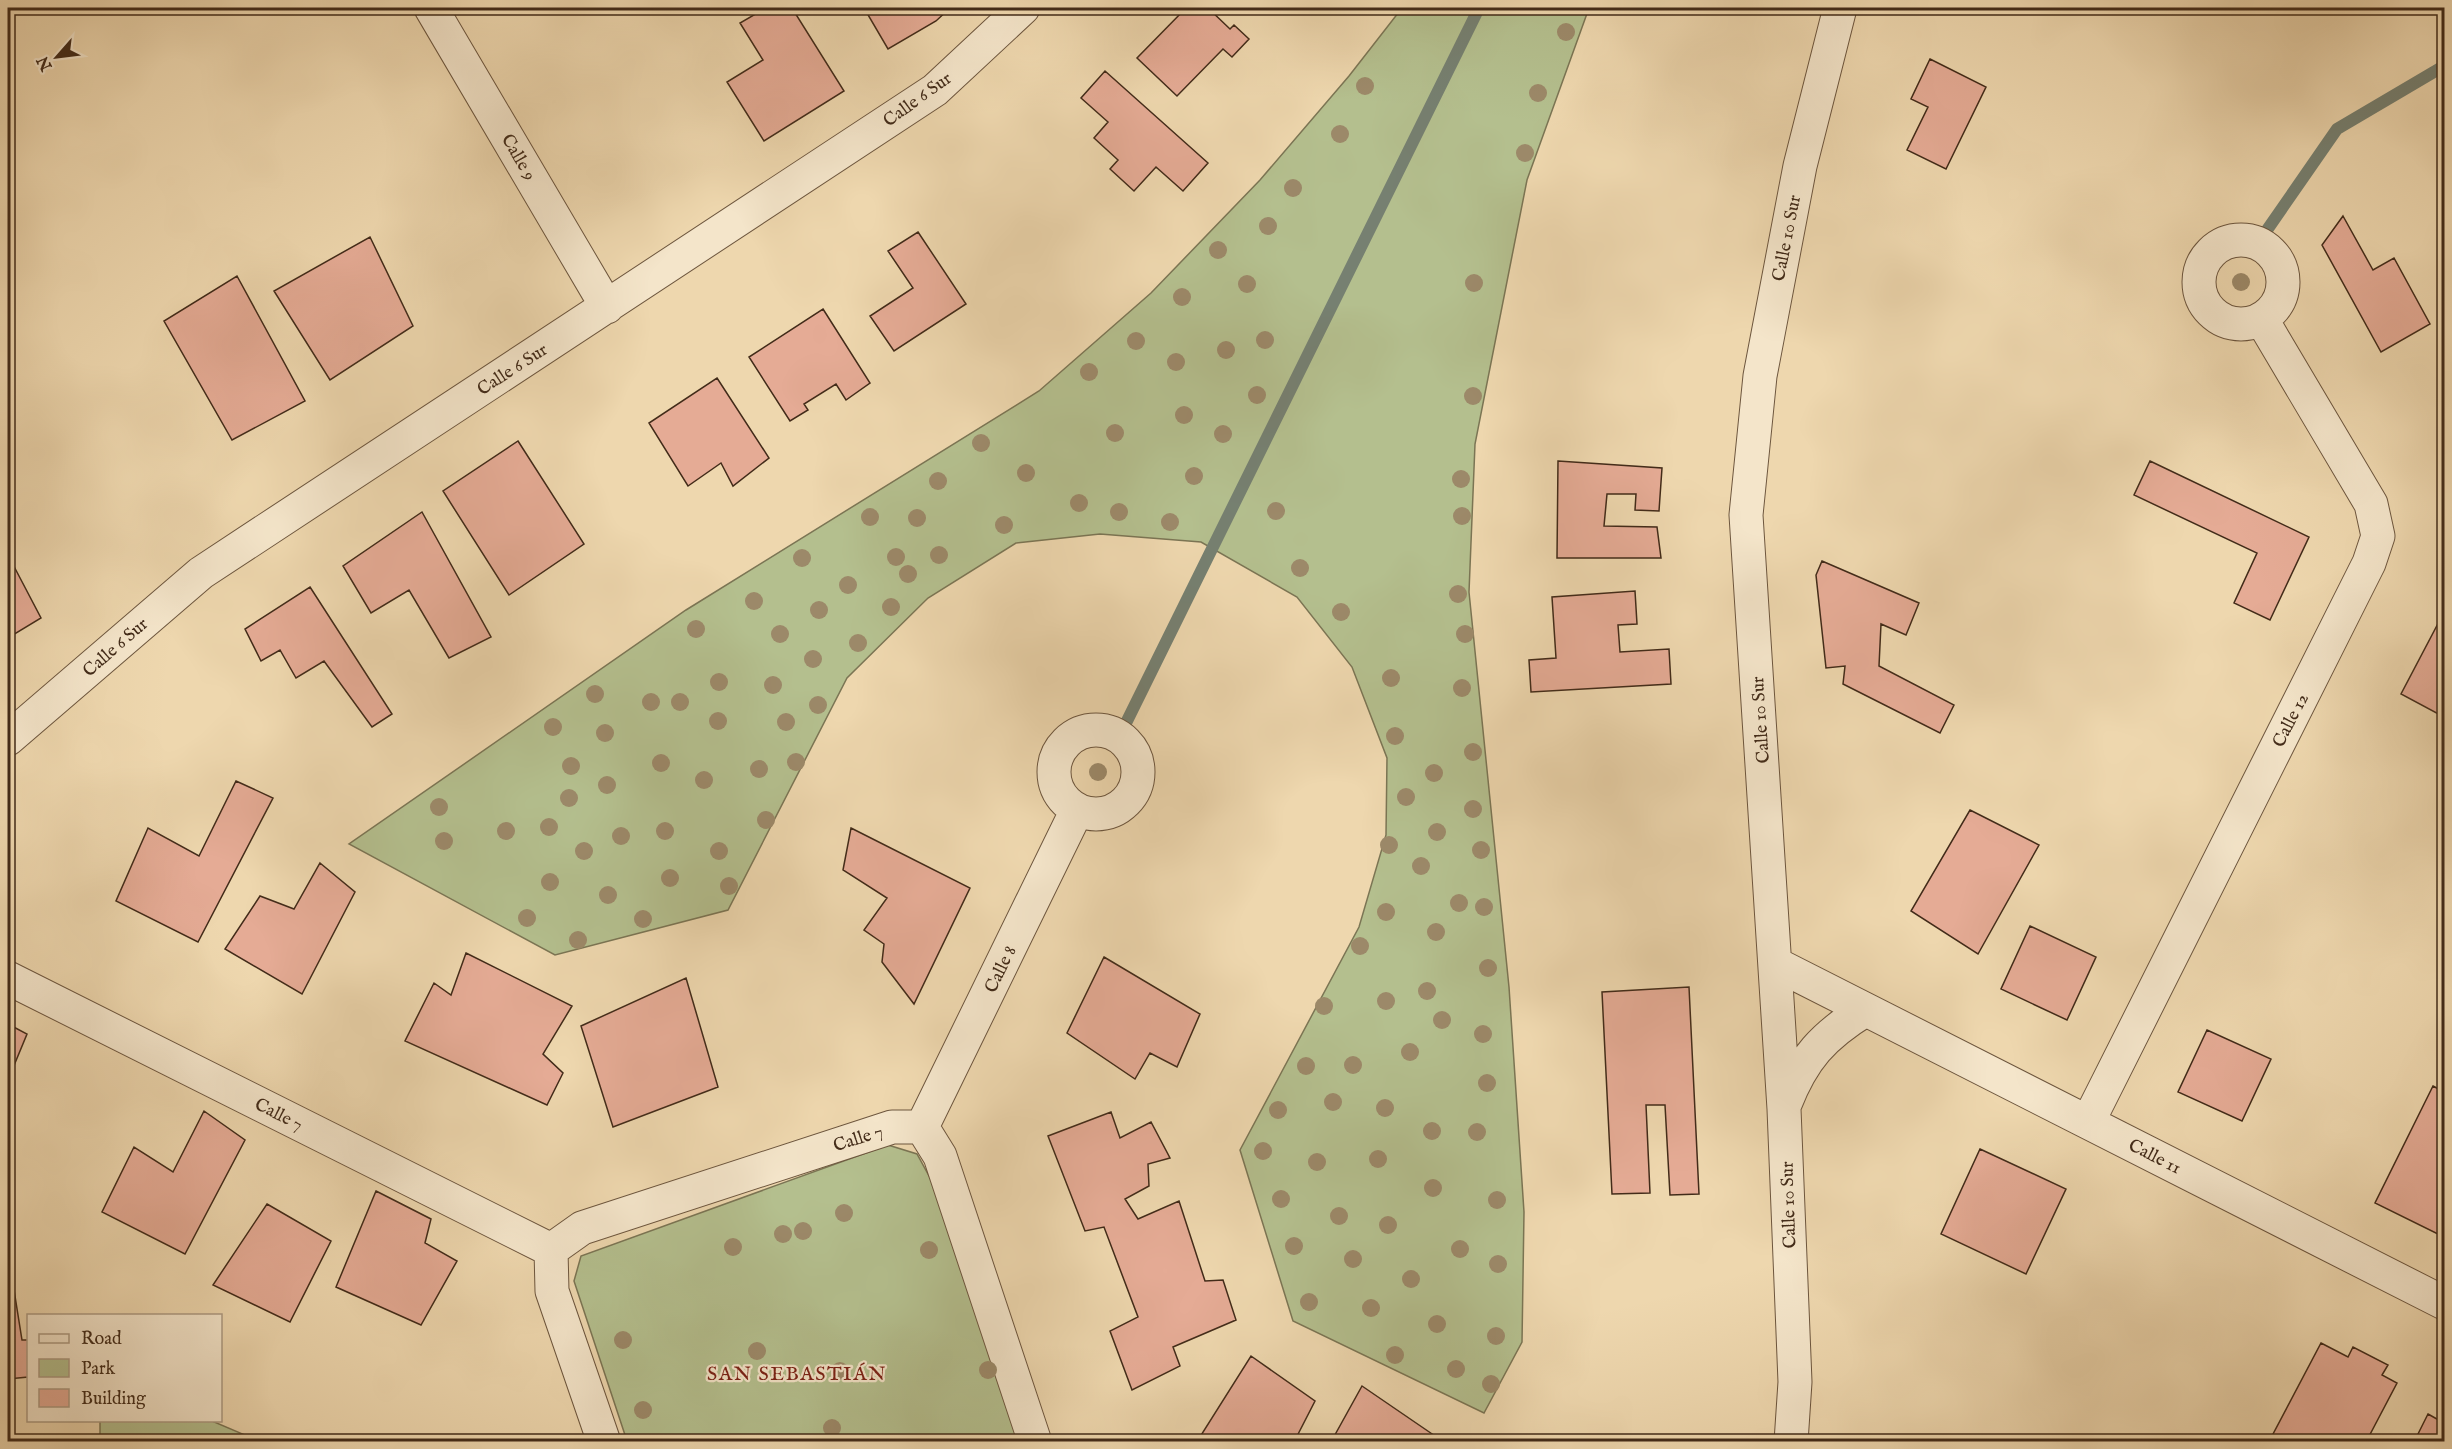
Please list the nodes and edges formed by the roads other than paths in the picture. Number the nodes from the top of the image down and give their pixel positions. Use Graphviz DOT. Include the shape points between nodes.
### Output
graph roads {
  1 [pos="431,8"];
  2 [pos="1023,8"];
  3 [pos="1840,8"];
  4 [pos="607,307"];
  5 [pos="2262,320"];
  6 [pos="8,739"];
  7 [pos="1077,810"];
  8 [pos="1776,964"];
  9 [pos="8,978"];
  10 [pos="1865,1010"];
  11 [pos="1784,1108"];
  12 [pos="2088,1122"];
  13 [pos="922,1127"];
  14 [pos="550,1250"];
  15 [pos="2445,1303"];
  16 [pos="604,1442"];
  17 [pos="1035,1442"];
  18 [pos="1791,1442"];
  1 -- 4 [label="street, Calle 9"];
  2 -- 4 [label="street, Calle 6 Sur" via="935,90"];
  3 -- 8 [label="street, Calle 10 Sur" via="1800,166 1760,376 1746,515"];
  4 -- 6 [label="street, Calle 6 Sur" via="201,573"];
  5 -- 12 [label="street, Calle 12" via="2371,504 2378,536 2369,563"];
  7 -- 13 [label="street, Calle 8"];
  8 -- 10 [label="street, Calle 11"];
  8 -- 11 [label="street, Calle 10 Sur"];
  9 -- 14 [label="street, Calle 7"];
  10 -- 11 [label="street" via="1837,1027 1814,1050 1795,1078"];
  10 -- 12 [label="street, Calle 11"];
  11 -- 18 [label="street, Calle 10 Sur" via="1795,1382"];
  12 -- 15 [label="street, Calle 11"];
  13 -- 14 [label="street, Calle 7" via="892,1127 615,1217 582,1228"];
  13 -- 17 [label="street" via="940,1156"];
  14 -- 16 [label="street" via="552,1291"];
}
